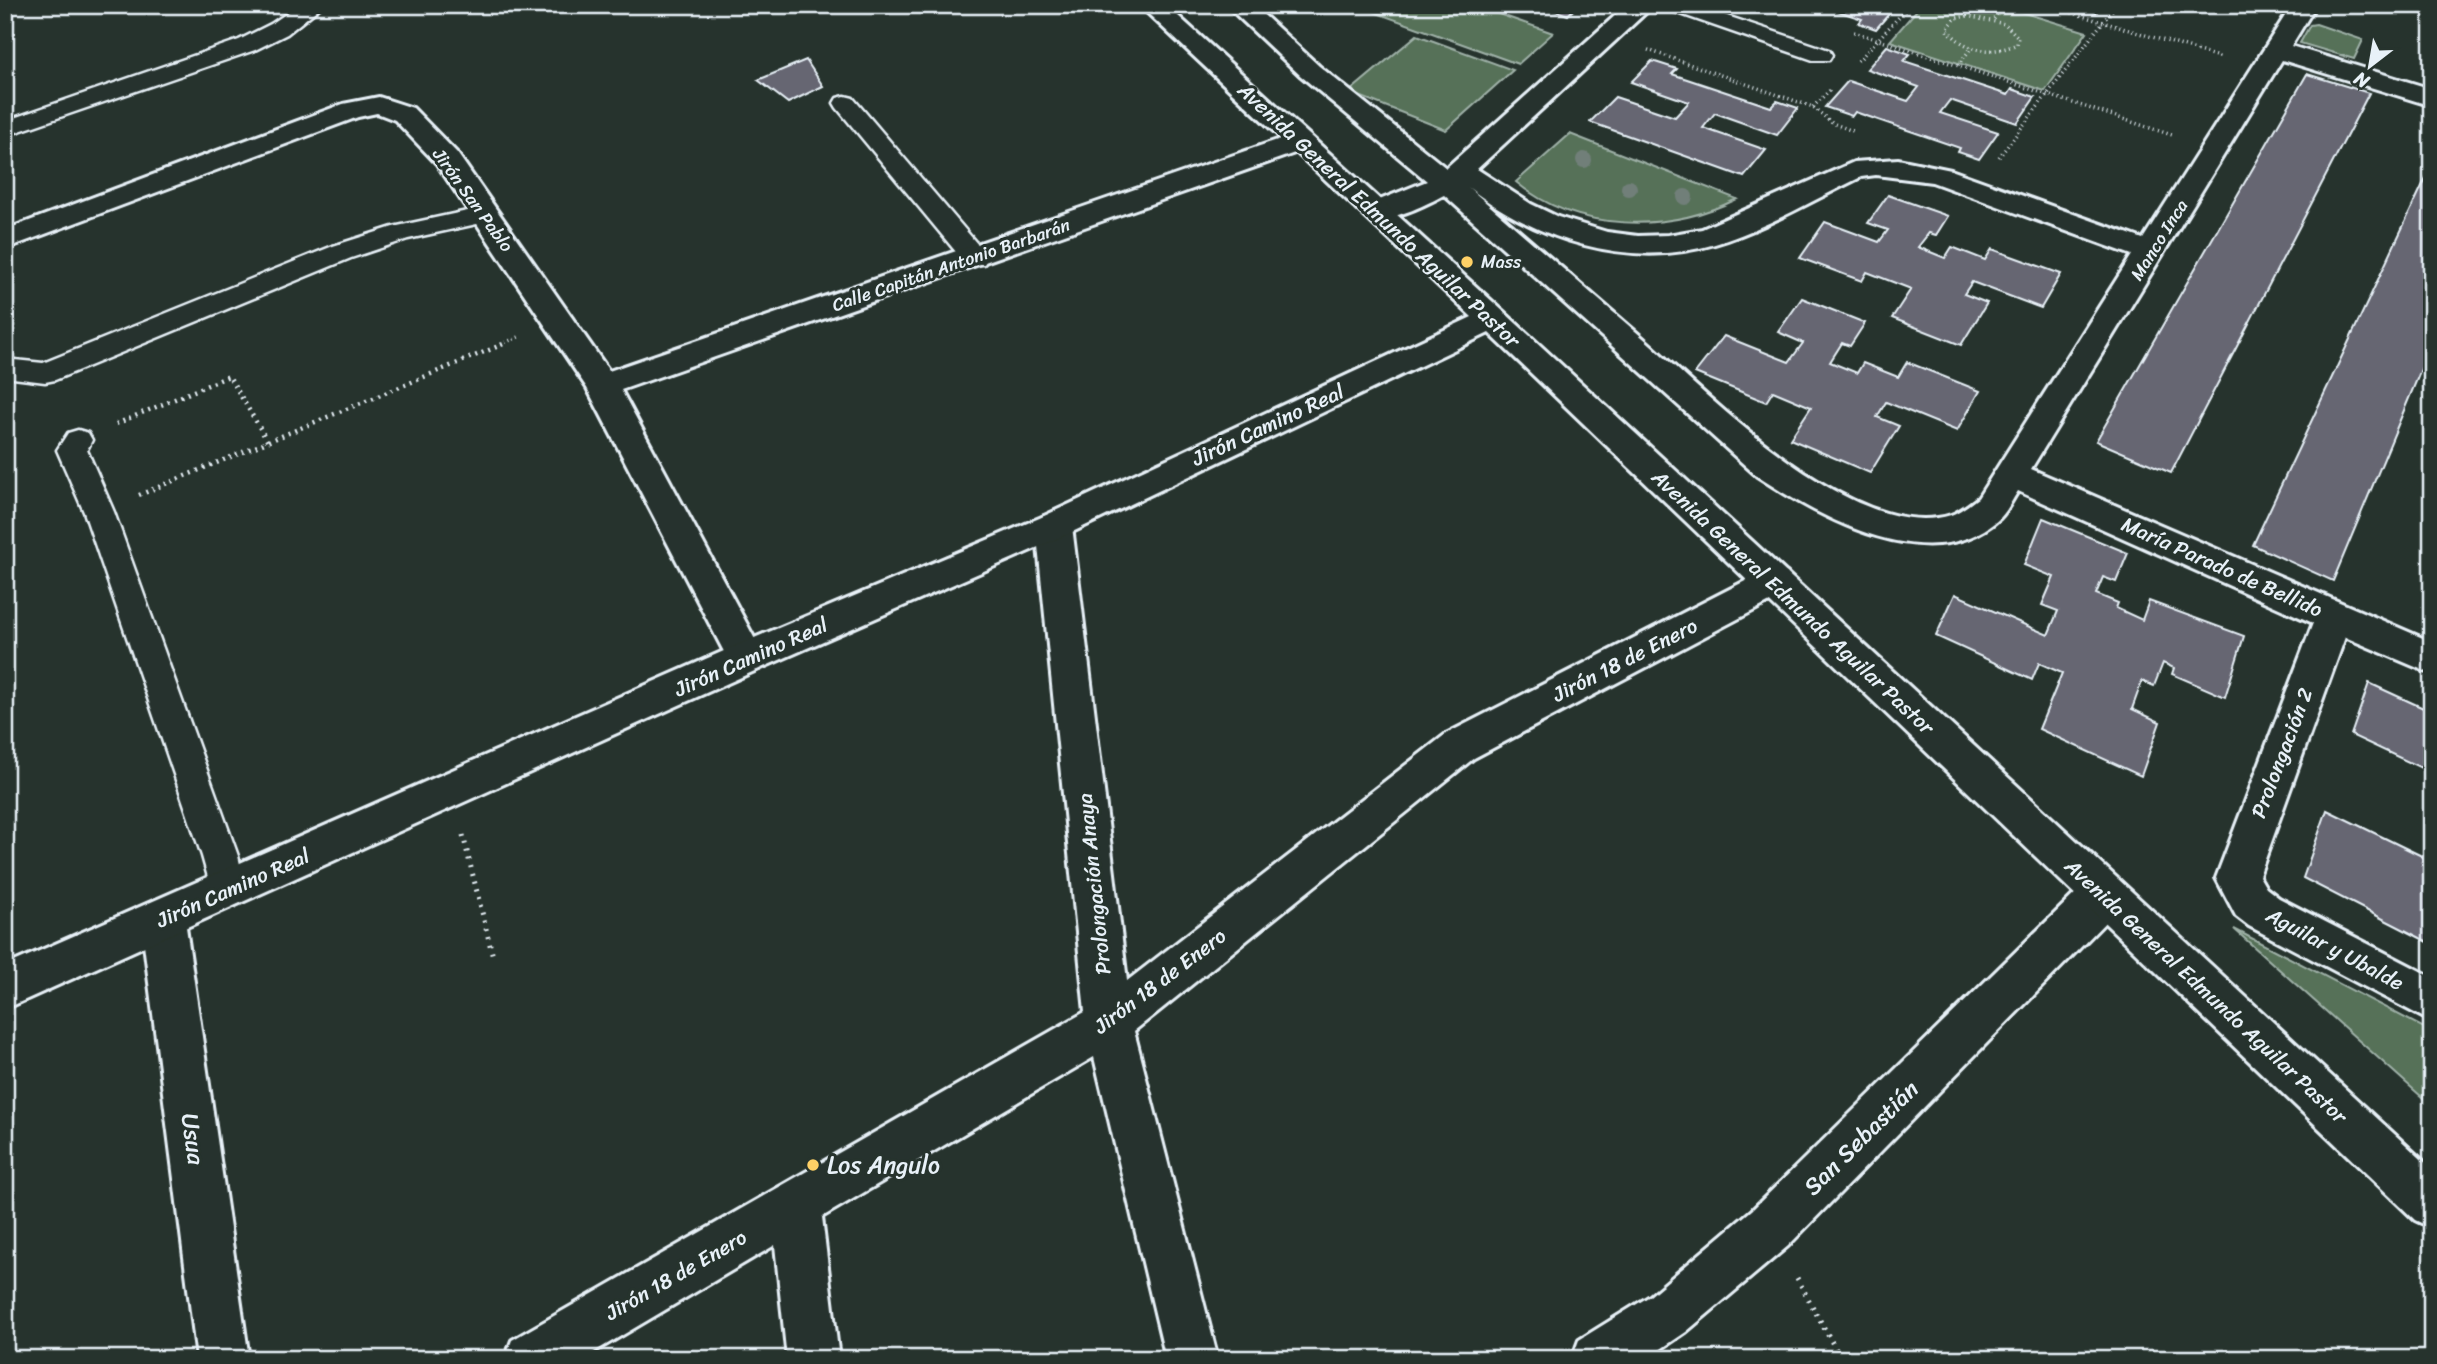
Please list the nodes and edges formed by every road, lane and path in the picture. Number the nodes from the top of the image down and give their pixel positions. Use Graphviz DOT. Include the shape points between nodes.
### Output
graph roads {
  1 [pos="313,5"];
  2 [pos="1151,5"];
  3 [pos="1238,5"];
  4 [pos="1642,5"];
  5 [pos="1673,5"];
  6 [pos="1910,5"];
  7 [pos="2004,5"];
  8 [pos="2046,5"];
  9 [pos="2116,5"];
  10 [pos="2304,5"];
  11 [pos="1994,19"];
  12 [pos="2103,22"];
  13 [pos="1854,32"];
  14 [pos="1606,36"];
  15 [pos="1879,39"];
  16 [pos="1972,47"];
  17 [pos="1821,55"];
  18 [pos="2270,60"];
  19 [pos="1958,65"];
  20 [pos="1851,68"];
  21 [pos="1832,87"];
  22 [pos="2047,94"];
  23 [pos="2432,98"];
  24 [pos="845,103"];
  25 [pos="1813,107"];
  26 [pos="5,129"];
  27 [pos="1857,132"];
  28 [pos="1299,142"];
  29 [pos="2215,149"];
  30 [pos="1454,175"];
  31 [pos="1975,188"];
  32 [pos="1377,211"];
  33 [pos="486,215"];
  34 [pos="5,240"];
  35 [pos="2151,252"];
  36 [pos="975,258"];
  37 [pos="1493,319"];
  38 [pos="558,320"];
  39 [pos="5,368"];
  40 [pos="602,385"];
  41 [pos="78,440"];
  42 [pos="268,442"];
  43 [pos="2013,475"];
  44 [pos="99,512"];
  45 [pos="1054,526"];
  46 [pos="1774,583"];
  47 [pos="2334,617"];
  48 [pos="2431,657"];
  49 [pos="747,658"];
  50 [pos="453,790"];
  51 [pos="228,890"];
  52 [pos="2242,891"];
  53 [pos="2104,894"];
  54 [pos="163,920"];
  55 [pos="492,957"];
  56 [pos="5,988"];
  57 [pos="2432,1001"];
  58 [pos="1109,1023"];
  59 [pos="2432,1203"];
  60 [pos="796,1205"];
  61 [pos="1770,1228"];
  62 [pos="223,1359"];
  63 [pos="531,1359"];
  64 [pos="813,1359"];
  65 [pos="1192,1359"];
  66 [pos="1598,1359"];
  67 [pos="1842,1359"];
  1 -- 26 [label="lane" via="247,45"];
  2 -- 28 [label="street, Avenida General Edmundo Aguilar Pastor"];
  3 -- 30 [label="street" via="1310,71"];
  4 -- 14 [label="street"];
  5 -- 17 [label="lane"];
  6 -- 15 [label="path"];
  7 -- 11 [label="path"];
  8 -- 12 [label="path"];
  9 -- 12 [label="path"];
  10 -- 18 [label="street, Manco Inca"];
  11 -- 16 [label="path" via="2014,30 2017,44 1999,50"];
  11 -- 16 [label="path" via="1967,16 1949,23 1951,36"];
  12 -- 18 [label="path"];
  12 -- 22 [label="path"];
  13 -- 15 [label="path"];
  14 -- 25 [label="path"];
  14 -- 30 [label="street"];
  15 -- 19 [label="path"];
  15 -- 20 [label="path"];
  16 -- 19 [label="path"];
  18 -- 23 [label="street"];
  18 -- 29 [label="street, Manco Inca"];
  19 -- 22 [label="path"];
  21 -- 25 [label="path"];
  22 -- 29 [label="path"];
  22 -- 31 [label="path"];
  24 -- 36 [label="lane"];
  25 -- 27 [label="path" via="1832,123"];
  28 -- 32 [label="street, Avenida General Edmundo Aguilar Pastor"];
  28 -- 36 [label="street, Calle Capitán Antonio Barbarán"];
  29 -- 35 [label="street, Manco Inca"];
  30 -- 31 [label="street" via="1533,216 1585,234 1638,244 1695,241 1715,235 1871,166 1925,172"];
  30 -- 32 [label="street" via="1418,197"];
  30 -- 43 [label="street, Manco Inca" via="1769,467 1828,502 1896,526 1953,528 1990,507"];
  31 -- 35 [label="street"];
  32 -- 37 [label="street, Avenida General Edmundo Aguilar Pastor"];
  33 -- 34 [label="street, Jirón San Pablo" via="447,159 404,114 379,105 352,110"];
  33 -- 38 [label="street, Jirón San Pablo"];
  33 -- 39 [label="lane" via="402,232 342,252 45,373"];
  35 -- 43 [label="street, Manco Inca"];
  36 -- 40 [label="street, Calle Capitán Antonio Barbarán"];
  37 -- 45 [label="street, Jirón Camino Real"];
  37 -- 46 [label="street, Avenida General Edmundo Aguilar Pastor"];
  38 -- 40 [label="street, Jirón San Pablo"];
  38 -- 42 [label="path"];
  40 -- 49 [label="street, Jirón San Pablo"];
  41 -- 42 [label="path" via="229,376"];
  41 -- 44 [label="lane" via="72,450"];
  42 -- 44 [label="path"];
  43 -- 47 [label="street, María Parado de Bellido"];
  44 -- 51 [label="lane"];
  45 -- 49 [label="street, Jirón Camino Real"];
  45 -- 58 [label="street, Prolongación Anaya"];
  46 -- 53 [label="street, Avenida General Edmundo Aguilar Pastor"];
  46 -- 58 [label="street, Jirón 18 de Enero" via="1460,746"];
  47 -- 48 [label="street, María Parado de Bellido"];
  47 -- 52 [label="street, Prolongación 2" via="2239,868"];
  49 -- 50 [label="street, Jirón Camino Real"];
  50 -- 51 [label="street, Jirón Camino Real"];
  50 -- 55 [label="path"];
  51 -- 54 [label="street, Jirón Camino Real"];
  52 -- 57 [label="street, Aguilar y Ubalde" via="2264,912"];
  53 -- 59 [label="street, Avenida General Edmundo Aguilar Pastor"];
  53 -- 61 [label="street, San Sebastián"];
  54 -- 56 [label="street, Jirón Camino Real"];
  54 -- 62 [label="street, Usua"];
  58 -- 60 [label="street, Jirón 18 de Enero"];
  58 -- 65 [label="street, Prolongación Anaya"];
  60 -- 63 [label="street, Jirón 18 de Enero"];
  60 -- 64 [label="street"];
  61 -- 66 [label="street, San Sebastián" via="1668,1314"];
  61 -- 67 [label="path"];
}
